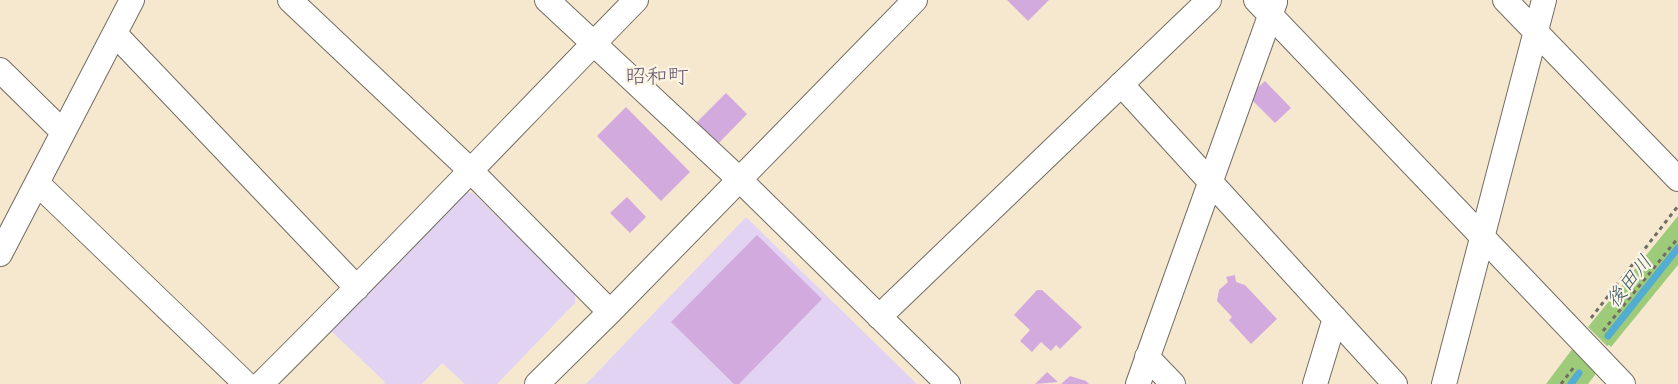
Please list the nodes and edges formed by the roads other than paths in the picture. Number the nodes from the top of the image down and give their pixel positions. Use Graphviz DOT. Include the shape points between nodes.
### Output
graph roads {
  1 [pos="132,0"];
  2 [pos="290,0"];
  3 [pos="547,0"];
  4 [pos="636,0"];
  5 [pos="915,0"];
  6 [pos="1210,0"];
  7 [pos="1505,0"];
  8 [pos="1544,0"];
  9 [pos="1267,5"];
  10 [pos="1535,32"];
  11 [pos="116,35"];
  12 [pos="593,44"];
  13 [pos="0,70"];
  14 [pos="1121,84"];
  15 [pos="63,132"];
  16 [pos="470,170"];
  17 [pos="740,180"];
  18 [pos="1678,180"];
  19 [pos="37,182"];
  20 [pos="1211,182"];
  21 [pos="1482,235"];
  22 [pos="0,254"];
  23 [pos="357,288"];
  24 [pos="610,312"];
  25 [pos="879,317"];
  26 [pos="1335,318"];
  27 [pos="1147,357"];
  28 [pos="246,384"];
  29 [pos="261,384"];
  30 [pos="537,384"];
  31 [pos="948,384"];
  32 [pos="1138,384"];
  33 [pos="1173,384"];
  34 [pos="1315,384"];
  35 [pos="1395,384"];
  36 [pos="1444,384"];
  37 [pos="1623,384"];
  1 -- 11 [label="street"];
  2 -- 16 [label="street"];
  3 -- 12 [label="street"];
  4 -- 12 [label="street"];
  5 -- 17 [label="street"];
  6 -- 14 [label="street"];
  7 -- 10 [label="street"];
  8 -- 10 [label="street"];
  9 -- 20 [label="street"];
  9 -- 21 [label="street"];
  10 -- 18 [label="street"];
  10 -- 21 [label="street"];
  11 -- 15 [label="street"];
  11 -- 23 [label="street"];
  12 -- 16 [label="street"];
  12 -- 17 [label="street"];
  13 -- 15 [label="street"];
  14 -- 20 [label="street"];
  14 -- 25 [label="street"];
  15 -- 19 [label="street"];
  16 -- 23 [label="street"];
  16 -- 24 [label="street"];
  17 -- 24 [label="street"];
  17 -- 25 [label="street"];
  19 -- 22 [label="street"];
  19 -- 28 [label="street"];
  20 -- 26 [label="street"];
  20 -- 27 [label="street"];
  21 -- 36 [label="street"];
  21 -- 37 [label="street"];
  23 -- 29 [label="street"];
  24 -- 30 [label="street"];
  25 -- 31 [label="street"];
  26 -- 34 [label="street"];
  26 -- 35 [label="street"];
  27 -- 32 [label="street"];
  27 -- 33 [label="street"];
}
